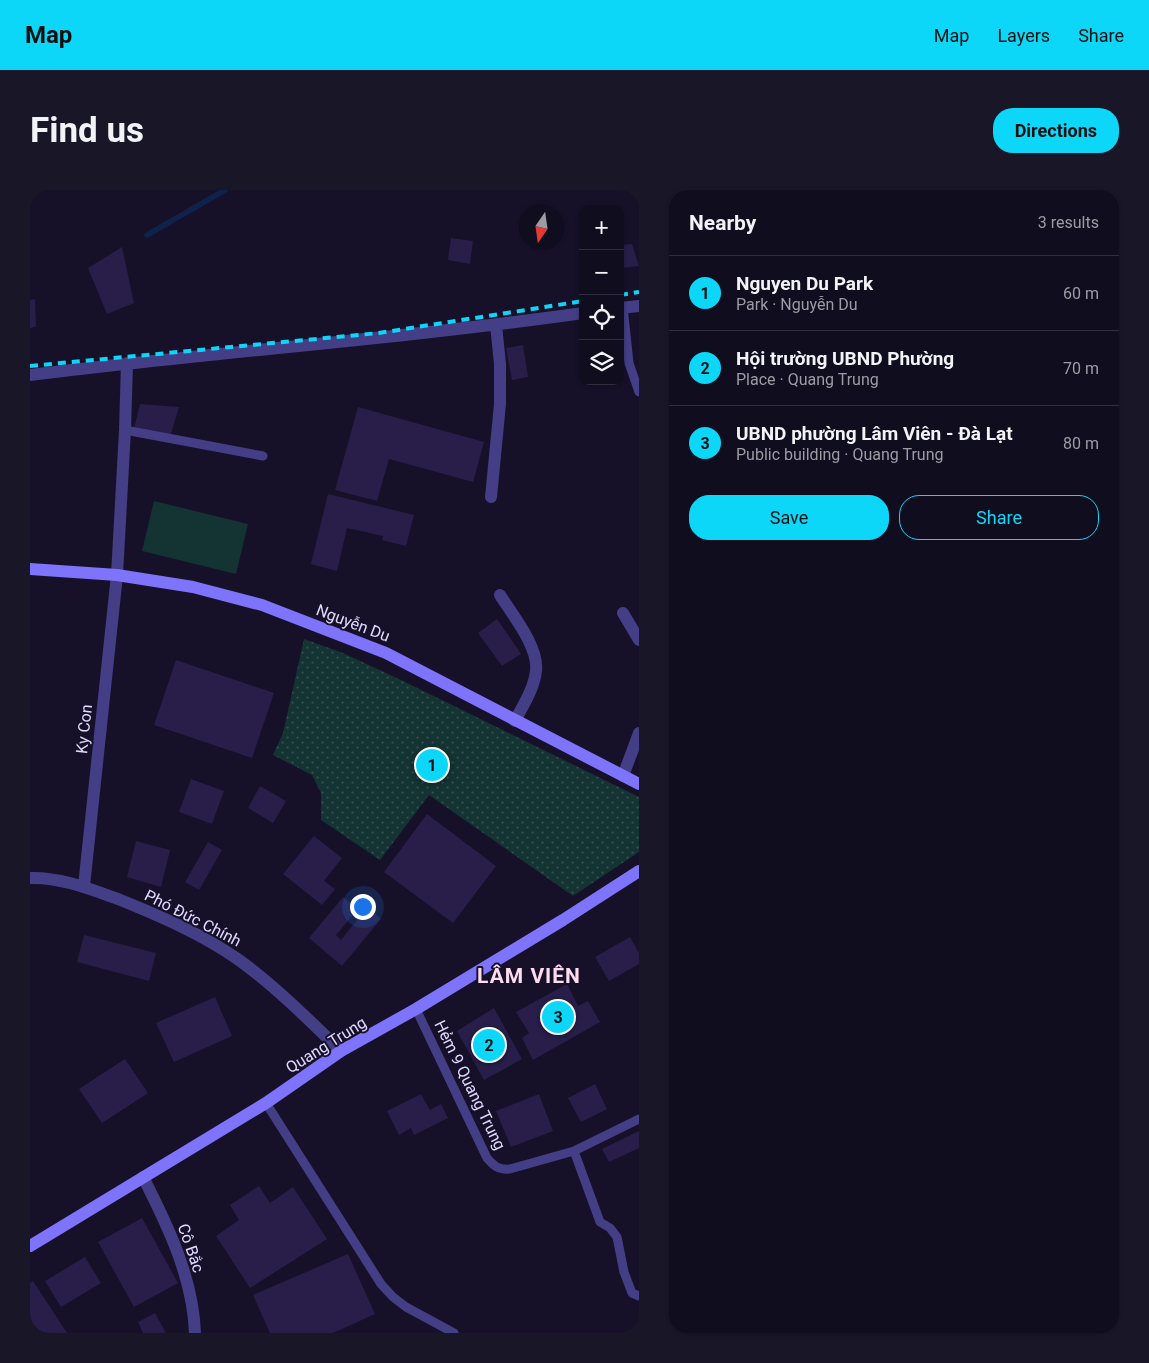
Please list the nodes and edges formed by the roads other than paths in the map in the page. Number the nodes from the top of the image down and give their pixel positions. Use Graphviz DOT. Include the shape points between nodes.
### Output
graph roads {
  1 [pos="639,306"];
  2 [pos="624,307"];
  3 [pos="579,314"];
  4 [pos="624,323"];
  5 [pos="496,325"];
  6 [pos="127,363"];
  7 [pos="30,375"];
  8 [pos="639,392"];
  9 [pos="125,430"];
  10 [pos="263,456"];
  11 [pos="491,497"];
  12 [pos="30,569"];
  13 [pos="117,575"];
  14 [pos="500,595"];
  15 [pos="623,613"];
  16 [pos="639,640"];
  17 [pos="515,720"];
  18 [pos="639,733"];
  19 [pos="623,776"];
  20 [pos="639,784"];
  21 [pos="639,871"];
  22 [pos="30,878"];
  23 [pos="84,886"];
  24 [pos="416,1009"];
  25 [pos="341,1051"];
  26 [pos="266,1103"];
  27 [pos="639,1119"];
  28 [pos="574,1151"];
  29 [pos="143,1177"];
  30 [pos="30,1246"];
  31 [pos="639,1296"];
  32 [pos="195,1333"];
  33 [pos="454,1333"];
  1 -- 2 [label="street"];
  3 -- 5 [label="street"];
  4 -- 8 [label="lane" via="629,363"];
  5 -- 6 [label="street"];
  5 -- 11 [label="street" via="500,404"];
  6 -- 7 [label="street"];
  6 -- 9 [label="street, Ky Con"];
  9 -- 10 [label="lane"];
  9 -- 13 [label="street, Ky Con"];
  12 -- 13 [label="main road, Nguyễn Du"];
  13 -- 17 [label="main road, Nguyễn Du" via="192,586 262,605 386,653"];
  13 -- 23 [label="street, Ky Con"];
  14 -- 17 [label="street" via="534,651 537,670 532,688"];
  15 -- 16 [label="street"];
  17 -- 19 [label="main road, Nguyễn Du"];
  18 -- 19 [label="street"];
  19 -- 20 [label="main road, Nguyễn Du"];
  21 -- 24 [label="main road, Quang Trung"];
  22 -- 23 [label="street, Phó Đức Chính"];
  23 -- 25 [label="street, Phó Đức Chính" via="159,916 240,960"];
  24 -- 25 [label="main road, Quang Trung"];
  24 -- 28 [label="lane, Hẻm 9 Quang Trung" via="494,1167 510,1169"];
  25 -- 26 [label="main road, Quang Trung"];
  26 -- 29 [label="main road, Quang Trung"];
  26 -- 33 [label="lane" via="381,1284 406,1307"];
  27 -- 28 [label="lane"];
  28 -- 31 [label="lane" via="600,1222 617,1237 624,1272 632,1293"];
  29 -- 30 [label="main road, Quang Trung"];
  29 -- 32 [label="street, Cô Bắc" via="183,1268 194,1312"];
}
